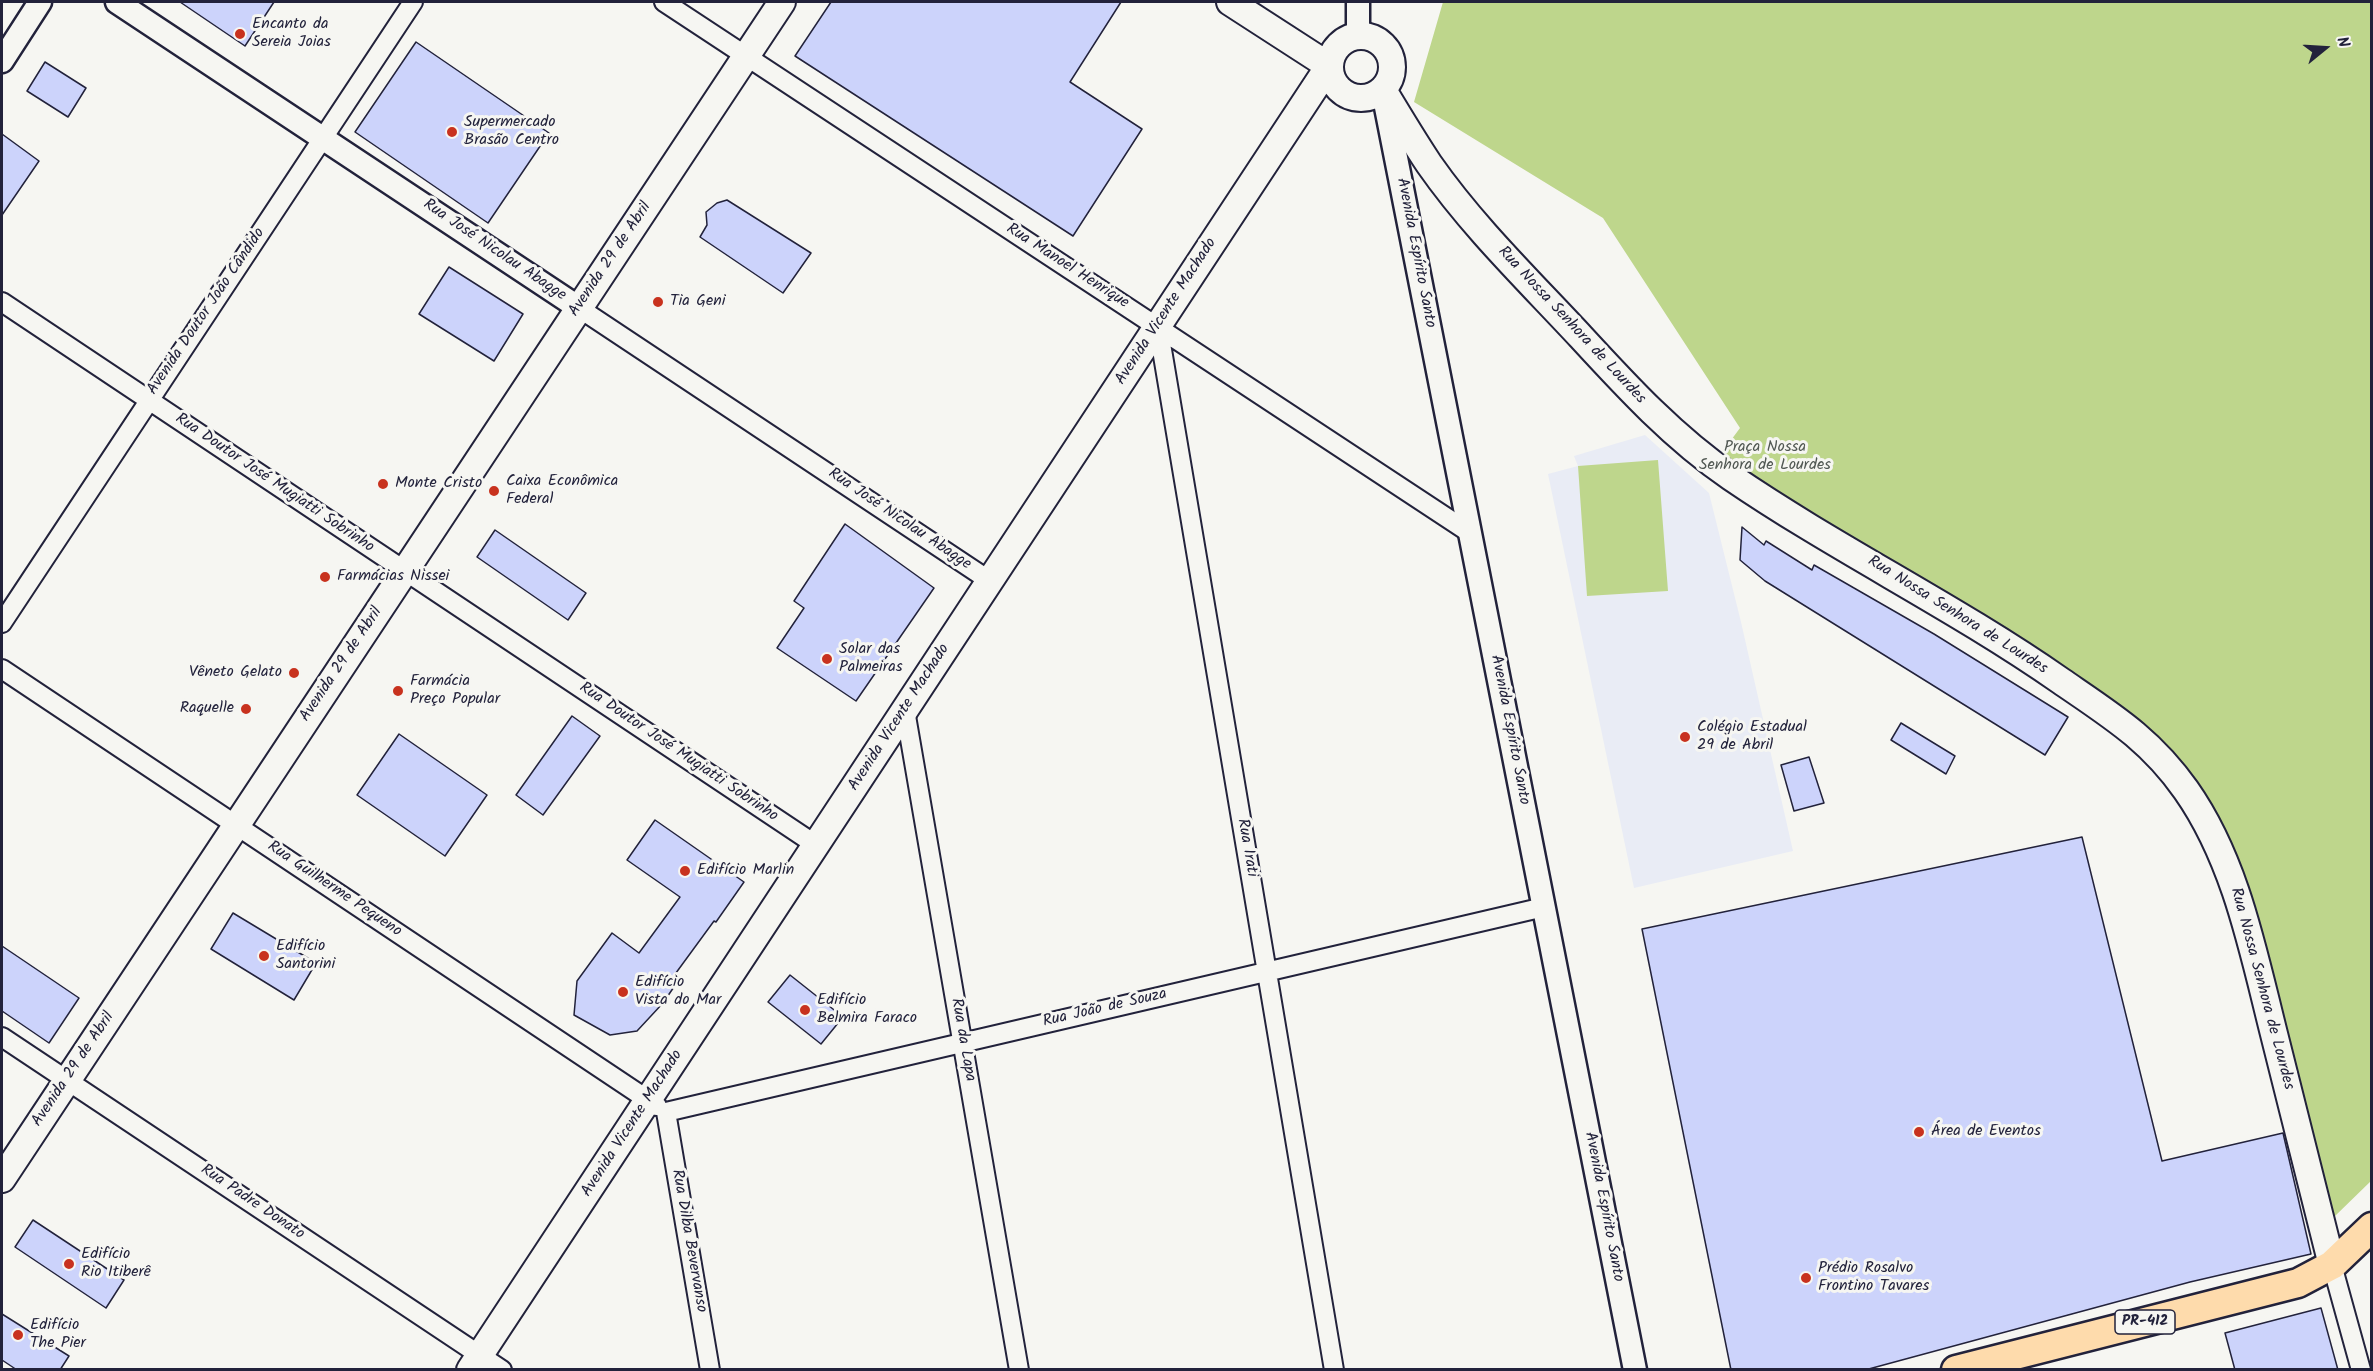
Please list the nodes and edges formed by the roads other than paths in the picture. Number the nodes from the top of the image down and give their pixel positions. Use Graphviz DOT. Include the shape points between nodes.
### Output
graph roads {
  1 [pos="40,2"];
  2 [pos="117,2"];
  3 [pos="413,2"];
  4 [pos="664,2"];
  5 [pos="783,2"];
  6 [pos="1230,2"];
  7 [pos="1358,2"];
  8 [pos="1358,36"];
  9 [pos="746,56"];
  10 [pos="2,61"];
  11 [pos="1329,66"];
  12 [pos="1383,90"];
  13 [pos="323,138"];
  14 [pos="2,302"];
  15 [pos="579,308"];
  16 [pos="1158,326"];
  17 [pos="149,400"];
  18 [pos="1470,533"];
  19 [pos="405,571"];
  20 [pos="990,580"];
  21 [pos="2,623"];
  22 [pos="2,669"];
  23 [pos="905,710"];
  24 [pos="236,825"];
  25 [pos="816,845"];
  26 [pos="1544,907"];
  27 [pos="1266,971"];
  28 [pos="2,1037"];
  29 [pos="962,1042"];
  30 [pos="67,1080"];
  31 [pos="658,1106"];
  32 [pos="2,1179"];
  33 [pos="2372,1227"];
  34 [pos="2332,1265"];
  35 [pos="475,1362"];
  36 [pos="502,1370"];
  37 [pos="710,1370"];
  38 [pos="1018,1370"];
  39 [pos="1334,1370"];
  40 [pos="1635,1370"];
  41 [pos="1956,1370"];
  42 [pos="2361,1370"];
  1 -- 10 [label="street"];
  2 -- 13 [label="street, Rua José Nicolau Abagge"];
  3 -- 13 [label="street, Avenida Doutor João Cândido"];
  4 -- 9 [label="street, Rua Manoel Henrique"];
  5 -- 9 [label="main road, Avenida 29 de Abril"];
  6 -- 11 [label="main road"];
  7 -- 8 [label="street"];
  8 -- 11 [label="main road" via="1341,42"];
  8 -- 12 [label="main road" via="1377,40 1389,54 1392,73"];
  9 -- 15 [label="main road, Avenida 29 de Abril"];
  9 -- 16 [label="street, Rua Manoel Henrique"];
  11 -- 12 [label="main road" via="1330,77 1343,94 1364,99"];
  11 -- 16 [label="main road, Avenida Vicente Machado"];
  12 -- 18 [label="street, Avenida Espírito Santo"];
  12 -- 34 [label="main road, Rua Nossa Senhora de Lourdes" via="1431,166 1481,230 1637,397 1697,452 1785,512 2024,656 2137,734 2162,759 2208,826 2247,928"];
  13 -- 15 [label="street, Rua José Nicolau Abagge"];
  13 -- 17 [label="street, Avenida Doutor João Cândido"];
  14 -- 17 [label="street, Rua Doutor José Mugiatti Sobrinho"];
  15 -- 19 [label="main road, Avenida 29 de Abril"];
  15 -- 20 [label="street, Rua José Nicolau Abagge"];
  16 -- 18 [label="street, Rua Manoel Henrique"];
  16 -- 20 [label="main road, Avenida Vicente Machado"];
  16 -- 27 [label="street, Rua Irati"];
  17 -- 19 [label="street, Rua Doutor José Mugiatti Sobrinho"];
  17 -- 21 [label="street, Avenida Doutor João Cândido"];
  18 -- 26 [label="street, Avenida Espírito Santo"];
  19 -- 24 [label="main road, Avenida 29 de Abril"];
  19 -- 25 [label="street, Rua Doutor José Mugiatti Sobrinho"];
  20 -- 23 [label="main road, Avenida Vicente Machado"];
  22 -- 24 [label="street, Rua Guilherme Pequeno"];
  23 -- 25 [label="main road, Avenida Vicente Machado"];
  23 -- 29 [label="street, Rua da Lapa"];
  24 -- 30 [label="main road, Avenida 29 de Abril"];
  24 -- 31 [label="street, Rua Guilherme Pequeno"];
  25 -- 31 [label="main road, Avenida Vicente Machado"];
  26 -- 27 [label="street, Rua João de Souza"];
  26 -- 40 [label="street, Avenida Espírito Santo"];
  27 -- 29 [label="street, Rua João de Souza"];
  27 -- 39 [label="street, Rua Irati"];
  28 -- 30 [label="street, Rua Padre Donato"];
  29 -- 31 [label="street, Rua João de Souza"];
  29 -- 38 [label="street, Rua da Lapa"];
  30 -- 32 [label="main road, Avenida 29 de Abril"];
  30 -- 35 [label="street, Rua Padre Donato"];
  31 -- 35 [label="main road, Avenida Vicente Machado"];
  31 -- 37 [label="street, Rua Dilba Bevervanso"];
  33 -- 34 [label="main road, PR-412"];
  34 -- 41 [label="main road, PR-412" via="2298,1283"];
  34 -- 42 [label="street"];
  35 -- 36 [label="street, Rua Padre Donato"];
}
